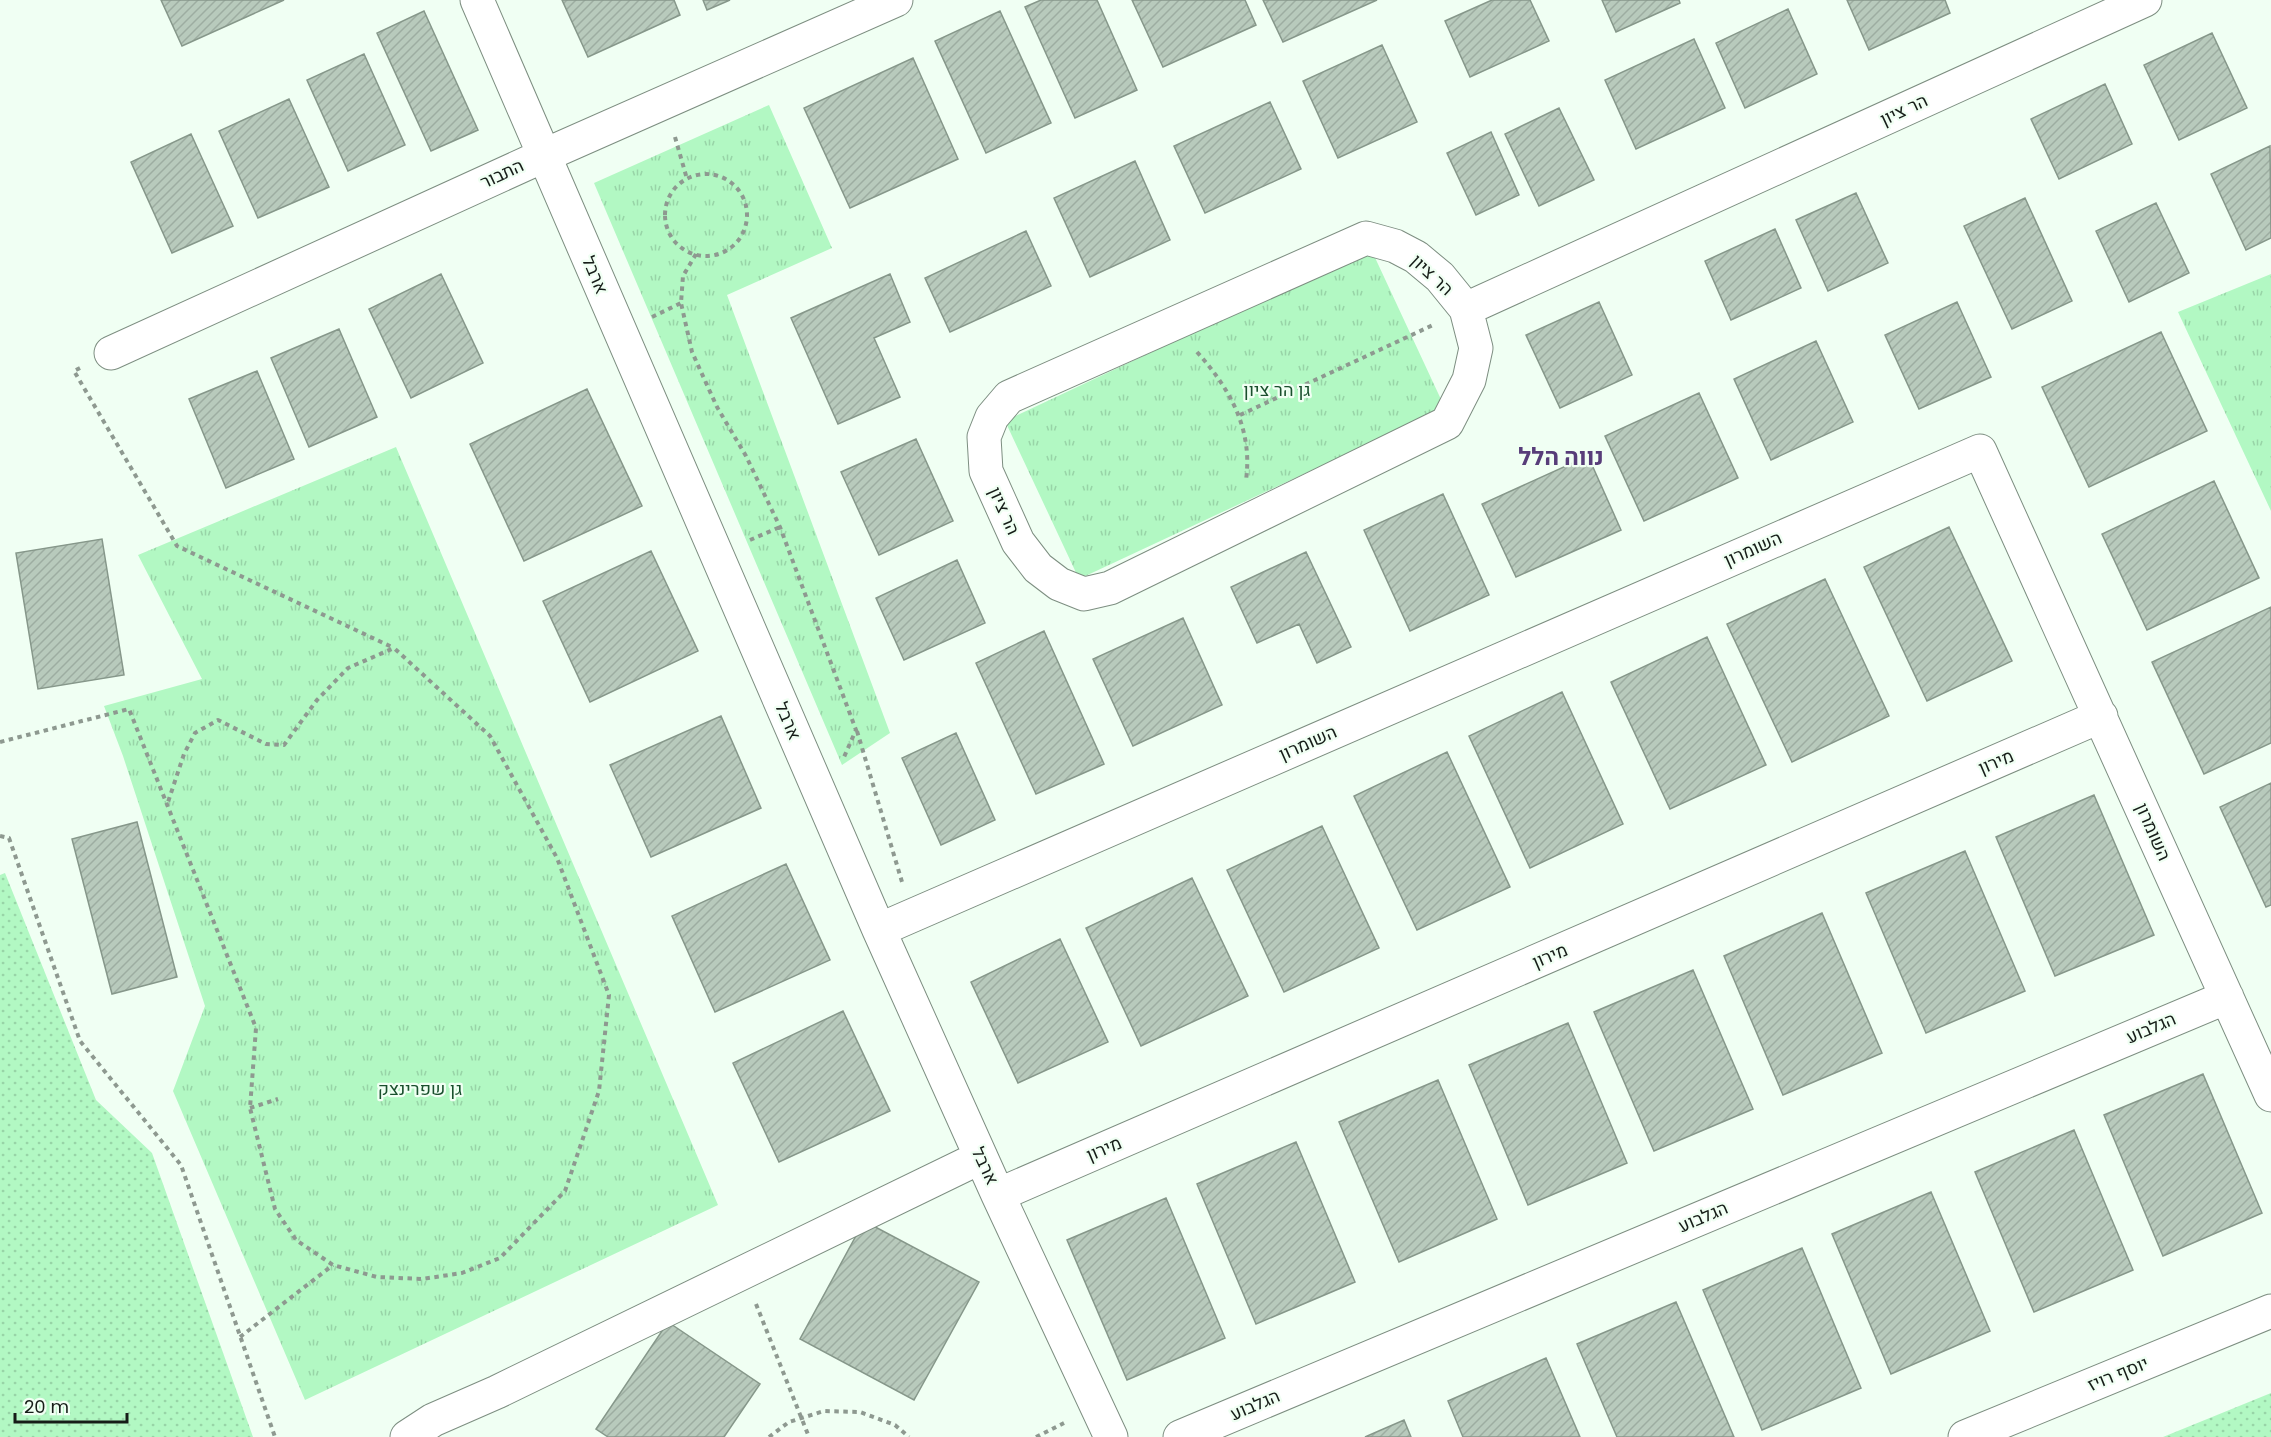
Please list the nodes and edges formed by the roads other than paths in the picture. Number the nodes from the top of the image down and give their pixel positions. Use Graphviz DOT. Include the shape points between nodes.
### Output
graph roads {
  1 [pos="477,0"];
  2 [pos="896,0"];
  3 [pos="2143,0"];
  4 [pos="543,156"];
  5 [pos="1466,309"];
  6 [pos="111,353"];
  7 [pos="2101,717"];
  8 [pos="879,930"];
  9 [pos="2227,997"];
  10 [pos="2271,1095"];
  11 [pos="981,1157"];
  12 [pos="998,1195"];
  13 [pos="2271,1311"];
  14 [pos="407,1437"];
  15 [pos="1111,1437"];
  16 [pos="1180,1437"];
  17 [pos="1965,1437"];
  1 -- 4 [label="street, ארבל"];
  2 -- 4 [label="street, התבור"];
  3 -- 5 [label="street, הר ציון"];
  4 -- 6 [label="street, התבור"];
  4 -- 8 [label="street, ארבל"];
  5 -- 5 [label="street, הר ציון" via="1476,348 1468,380 1447,423 1110,588 1084,594 1059,584 1038,568 1018,542 986,471 984,437 992,417 1009,397 1366,238 1416,256 1440,277"];
  7 -- 8 [label="street, השומרון" via="1980,451"];
  7 -- 9 [label="street, השומרון"];
  7 -- 12 [label="street, מירון"];
  8 -- 11 [label="street, ארבל"];
  9 -- 10 [label="street, השומרון"];
  9 -- 16 [label="street, הגלבוע"];
  11 -- 12 [label="street, ארבל"];
  11 -- 14 [label="street" via="508,1387 432,1420"];
  12 -- 15 [label="street, ארבל"];
  13 -- 17 [label="street, יוסף רויז"];
}
